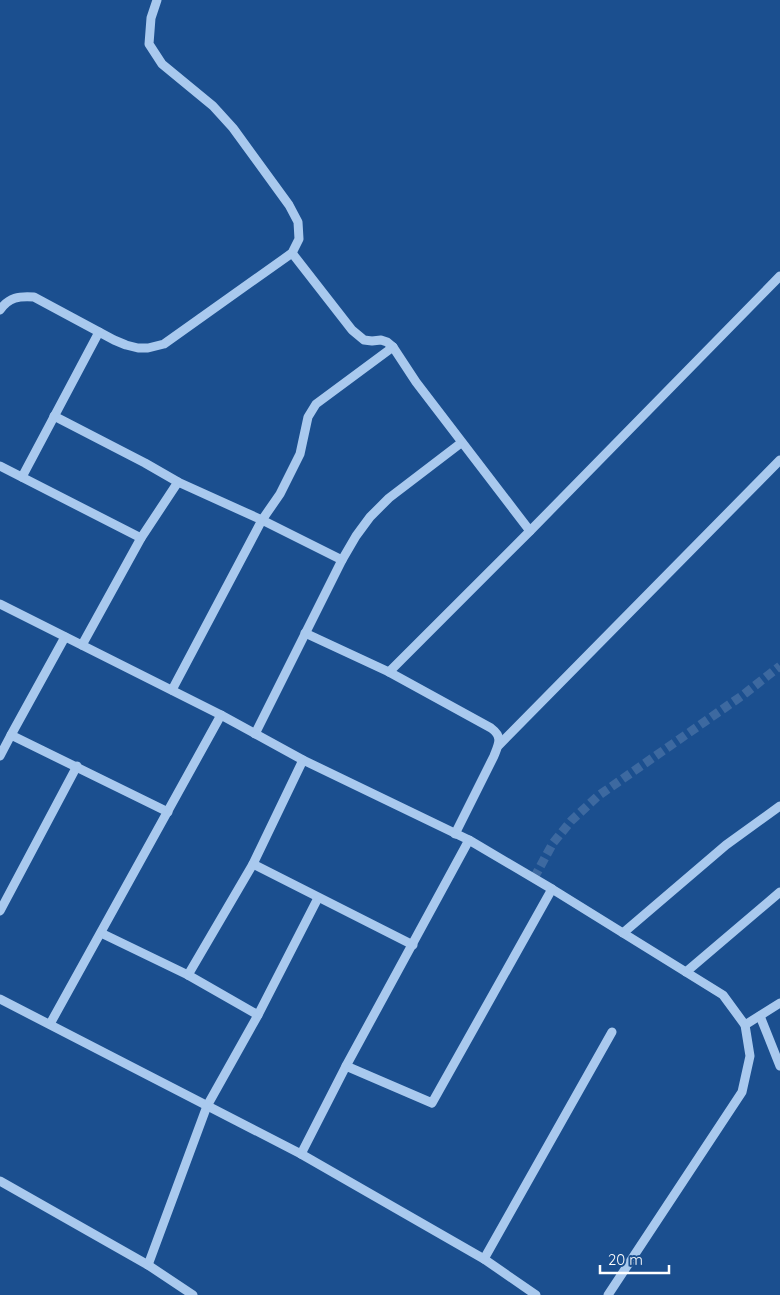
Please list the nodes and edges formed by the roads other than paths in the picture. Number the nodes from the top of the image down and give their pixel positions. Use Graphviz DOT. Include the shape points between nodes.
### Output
graph roads {
  1 [pos="157,0"];
  2 [pos="292,253"];
  3 [pos="780,276"];
  4 [pos="0,310"];
  5 [pos="99,332"];
  6 [pos="393,347"];
  7 [pos="54,416"];
  8 [pos="461,443"];
  9 [pos="780,460"];
  10 [pos="0,466"];
  11 [pos="22,477"];
  12 [pos="178,482"];
  13 [pos="262,520"];
  14 [pos="530,531"];
  15 [pos="141,538"];
  16 [pos="342,560"];
  17 [pos="0,604"];
  18 [pos="306,633"];
  19 [pos="65,637"];
  20 [pos="82,646"];
  21 [pos="389,672"];
  22 [pos="172,690"];
  23 [pos="221,715"];
  24 [pos="256,734"];
  25 [pos="11,735"];
  26 [pos="499,745"];
  27 [pos="0,756"];
  28 [pos="303,760"];
  29 [pos="77,766"];
  30 [pos="780,806"];
  31 [pos="168,812"];
  32 [pos="455,834"];
  33 [pos="469,840"];
  34 [pos="253,864"];
  35 [pos="0,888"];
  36 [pos="552,889"];
  37 [pos="780,892"];
  38 [pos="10,893"];
  39 [pos="318,898"];
  40 [pos="0,912"];
  41 [pos="100,933"];
  42 [pos="623,933"];
  43 [pos="412,945"];
  44 [pos="686,972"];
  45 [pos="188,975"];
  46 [pos="0,998"];
  47 [pos="780,1003"];
  48 [pos="258,1015"];
  49 [pos="760,1016"];
  50 [pos="50,1024"];
  51 [pos="745,1025"];
  52 [pos="612,1032"];
  53 [pos="346,1066"];
  54 [pos="780,1066"];
  55 [pos="207,1106"];
  56 [pos="301,1154"];
  57 [pos="0,1180"];
  58 [pos="484,1258"];
  59 [pos="148,1265"];
  60 [pos="194,1295"];
  61 [pos="536,1295"];
  62 [pos="608,1295"];
  1 -- 2 [label="street" via="151,18 149,44 162,64 213,106 233,128 289,205 298,222 299,239"];
  2 -- 5 [label="street" via="164,344 138,348"];
  2 -- 6 [label="street" via="352,330 364,340 381,340"];
  3 -- 14 [label="street"];
  4 -- 5 [label="street" via="4,304 20,296 34,297"];
  5 -- 7 [label="street"];
  6 -- 8 [label="street"];
  6 -- 13 [label="street" via="316,404 308,417 300,454 280,494"];
  7 -- 11 [label="street"];
  7 -- 12 [label="street" via="146,462"];
  8 -- 14 [label="street"];
  8 -- 16 [label="street" via="388,498 370,517"];
  9 -- 26 [label="street"];
  10 -- 11 [label="street"];
  11 -- 15 [label="street"];
  12 -- 13 [label="street"];
  12 -- 15 [label="street"];
  13 -- 16 [label="street"];
  13 -- 22 [label="street"];
  14 -- 21 [label="street"];
  15 -- 20 [label="street"];
  16 -- 18 [label="street"];
  17 -- 19 [label="street"];
  18 -- 21 [label="street"];
  18 -- 24 [label="street"];
  19 -- 20 [label="street"];
  19 -- 25 [label="street"];
  20 -- 22 [label="street"];
  21 -- 26 [label="street" via="491,728 497,732"];
  22 -- 23 [label="street"];
  23 -- 24 [label="street"];
  23 -- 31 [label="street"];
  24 -- 28 [label="street"];
  25 -- 27 [label="street"];
  25 -- 29 [label="street"];
  26 -- 32 [label="street"];
  28 -- 32 [label="street"];
  28 -- 34 [label="street"];
  29 -- 31 [label="street"];
  29 -- 38 [label="street"];
  30 -- 42 [label="street" via="726,845"];
  31 -- 41 [label="street"];
  32 -- 33 [label="street"];
  33 -- 36 [label="street"];
  33 -- 43 [label="street"];
  34 -- 39 [label="street"];
  34 -- 45 [label="street"];
  35 -- 38 [label="street"];
  36 -- 42 [label="street"];
  36 -- 53 [label="street" via="432,1103"];
  37 -- 44 [label="street"];
  38 -- 40 [label="street"];
  39 -- 43 [label="street"];
  39 -- 48 [label="street"];
  41 -- 45 [label="street"];
  41 -- 50 [label="street"];
  42 -- 44 [label="street"];
  43 -- 53 [label="street"];
  44 -- 51 [label="street" via="723,995"];
  45 -- 48 [label="street"];
  46 -- 50 [label="street"];
  47 -- 49 [label="street"];
  48 -- 55 [label="street"];
  49 -- 51 [label="street"];
  49 -- 54 [label="street"];
  50 -- 55 [label="street"];
  51 -- 62 [label="street" via="750,1056 742,1092"];
  52 -- 58 [label="street"];
  53 -- 56 [label="street"];
  55 -- 56 [label="street"];
  55 -- 59 [label="street"];
  56 -- 58 [label="street"];
  57 -- 59 [label="street"];
  58 -- 61 [label="street"];
  59 -- 60 [label="street"];
}
